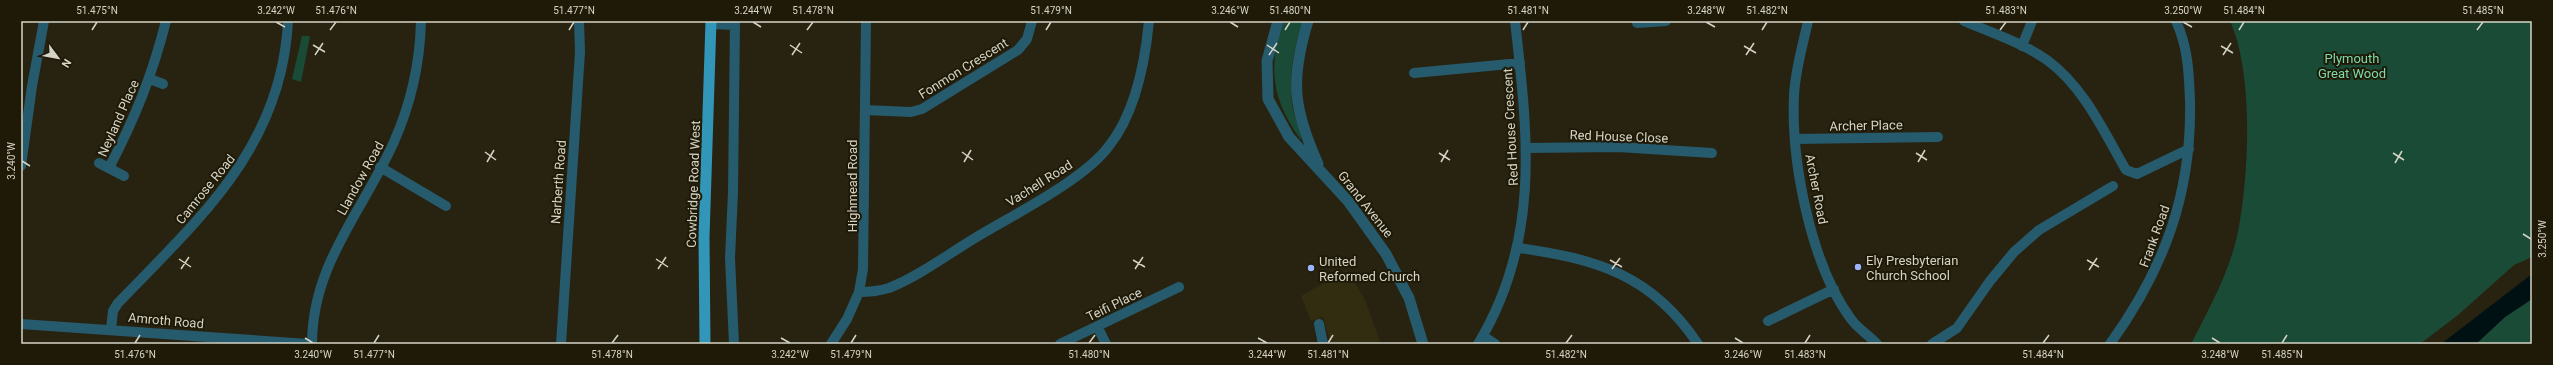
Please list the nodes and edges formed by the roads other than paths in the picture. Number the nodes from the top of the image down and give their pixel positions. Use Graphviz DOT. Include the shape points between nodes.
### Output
graph roads {
  1 [pos="44,21"];
  2 [pos="166,21"];
  3 [pos="288,21"];
  4 [pos="421,21"];
  5 [pos="578,21"];
  6 [pos="866,21"];
  7 [pos="1032,21"];
  8 [pos="1149,21"];
  9 [pos="1278,21"];
  10 [pos="1308,21"];
  11 [pos="1515,21"];
  12 [pos="1637,21"];
  13 [pos="1666,21"];
  14 [pos="1808,21"];
  15 [pos="1964,21"];
  16 [pos="2032,21"];
  17 [pos="2176,21"];
  18 [pos="711,23"];
  19 [pos="735,23"];
  20 [pos="2022,46"];
  21 [pos="1520,63"];
  22 [pos="1414,73"];
  23 [pos="150,79"];
  24 [pos="162,84"];
  25 [pos="865,110"];
  26 [pos="1938,137"];
  27 [pos="1795,139"];
  28 [pos="1526,148"];
  29 [pos="2189,149"];
  30 [pos="1712,153"];
  31 [pos="99,163"];
  32 [pos="21,166"];
  33 [pos="380,167"];
  34 [pos="109,168"];
  35 [pos="1321,170"];
  36 [pos="124,176"];
  37 [pos="2113,186"];
  38 [pos="446,206"];
  39 [pos="1519,248"];
  40 [pos="1179,287"];
  41 [pos="1834,289"];
  42 [pos="859,292"];
  43 [pos="1768,322"];
  44 [pos="21,324"];
  45 [pos="1319,324"];
  46 [pos="1097,326"];
  47 [pos="111,329"];
  48 [pos="1481,340"];
  49 [pos="308,344"];
  50 [pos="312,344"];
  51 [pos="561,344"];
  52 [pos="705,344"];
  53 [pos="734,344"];
  54 [pos="831,344"];
  55 [pos="1060,344"];
  56 [pos="1106,344"];
  57 [pos="1323,344"];
  58 [pos="1423,344"];
  59 [pos="1495,344"];
  60 [pos="1698,344"];
  61 [pos="1877,344"];
  62 [pos="1932,344"];
  63 [pos="2110,344"];
  1 -- 32 [label="street"];
  2 -- 23 [label="street, Neyland Place"];
  3 -- 47 [label="street, Camrose Road" via="287,48 277,86 250,152 205,213 118,302"];
  4 -- 33 [label="street, Llandow Road" via="418,74 393,145"];
  5 -- 51 [label="street, Narberth Road" via="580,52"];
  6 -- 25 [label="street, Highmead Road"];
  7 -- 25 [label="street, Fonmon Crescent" via="1027,39 1018,50 922,109 911,112"];
  8 -- 42 [label="street, Vachell Road" via="1146,48 1130,107 1117,135 1096,161 1044,196 912,276 888,288"];
  9 -- 35 [label="street, Grand Avenue" via="1267,62 1268,99 1289,138"];
  10 -- 35 [label="street, Grand Avenue" via="1301,46 1296,86 1303,130"];
  11 -- 21 [label="street, Red House Crescent"];
  12 -- 13 [label="street"];
  14 -- 27 [label="street, Archer Road" via="1794,94"];
  15 -- 20 [label="street"];
  16 -- 20 [label="street"];
  17 -- 29 [label="street, Frank Road" via="2187,52 2190,79"];
  18 -- 19 [label="street, Cowbridge Road West"];
  18 -- 52 [label="highway, Cowbridge Road West" via="704,237"];
  19 -- 53 [label="street, Cowbridge Road West" via="730,258"];
  20 -- 29 [label="street" via="2047,60 2077,90 2126,170 2137,174"];
  21 -- 22 [label="street"];
  21 -- 28 [label="street, Red House Crescent"];
  23 -- 24 [label="street, Neyland Place"];
  23 -- 34 [label="street, Neyland Place" via="132,124"];
  25 -- 42 [label="street, Highmead Road" via="864,269"];
  26 -- 27 [label="street, Archer Place"];
  27 -- 41 [label="street, Archer Road" via="1806,209 1817,251"];
  28 -- 30 [label="street, Red House Close" via="1618,147"];
  28 -- 39 [label="street, Red House Crescent" via="1526,186"];
  29 -- 63 [label="street, Frank Road" via="2179,206 2164,252 2152,279"];
  31 -- 34 [label="street, Neyland Place"];
  33 -- 38 [label="street"];
  33 -- 50 [label="street, Llandow Road" via="338,245 318,292 312,318"];
  34 -- 36 [label="street, Neyland Place"];
  35 -- 58 [label="street, Grand Avenue" via="1361,217 1386,254 1409,298"];
  37 -- 62 [label="street" via="2039,230 2024,243 1990,281 1957,328"];
  39 -- 48 [label="street, Red House Crescent" via="1506,289"];
  39 -- 60 [label="street" via="1581,259 1624,276 1662,300"];
  40 -- 46 [label="street, Teifi Place"];
  41 -- 43 [label="street"];
  41 -- 61 [label="street, Archer Road" via="1852,321"];
  42 -- 54 [label="street, Highmead Road" via="848,319"];
  44 -- 47 [label="street, Amroth Road"];
  45 -- 57 [label="street"];
  46 -- 55 [label="street, Teifi Place"];
  46 -- 56 [label="street"];
  47 -- 49 [label="street, Amroth Road"];
  48 -- 59 [label="street"];
}
